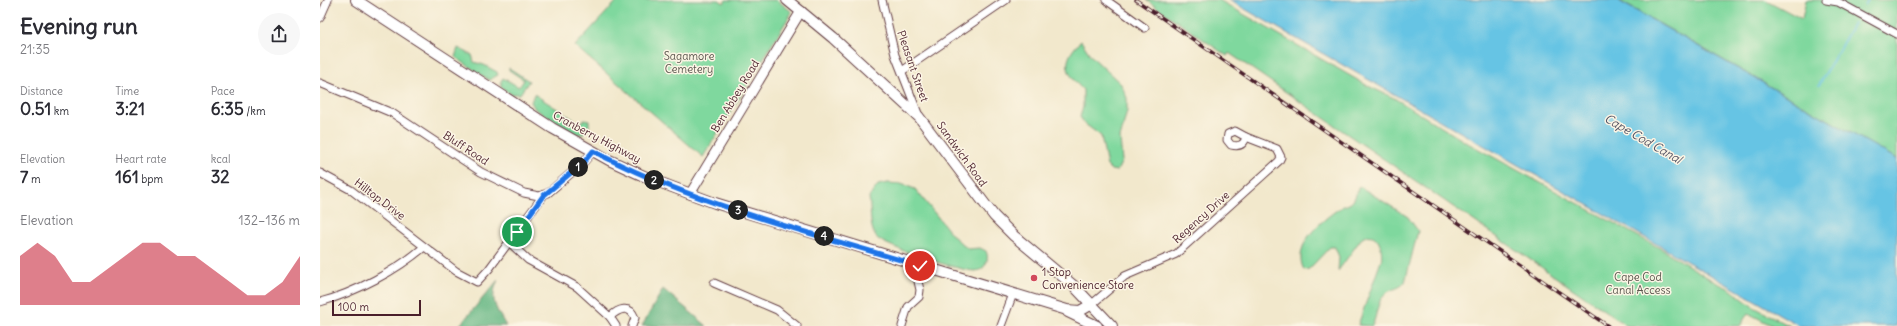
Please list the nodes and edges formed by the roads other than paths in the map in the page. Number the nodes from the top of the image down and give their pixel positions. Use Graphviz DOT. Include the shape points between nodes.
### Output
graph roads {
  1 [pos="328,0"];
  2 [pos="788,0"];
  3 [pos="882,0"];
  4 [pos="1006,0"];
  5 [pos="1106,0"];
  6 [pos="1826,0"];
  7 [pos="1837,1"];
  8 [pos="362,2"];
  9 [pos="801,12"];
  10 [pos="320,18"];
  11 [pos="1145,28"];
  12 [pos="1897,34"];
  13 [pos="902,70"];
  14 [pos="320,82"];
  15 [pos="919,116"];
  16 [pos="1246,137"];
  17 [pos="593,151"];
  18 [pos="320,173"];
  19 [pos="690,194"];
  20 [pos="543,196"];
  21 [pos="509,242"];
  22 [pos="424,247"];
  23 [pos="920,266"];
  24 [pos="714,283"];
  25 [pos="1013,294"];
  26 [pos="320,302"];
  27 [pos="1092,304"];
  28 [pos="1057,307"];
  29 [pos="610,317"];
  30 [pos="616,326"];
  31 [pos="632,326"];
  32 [pos="797,326"];
  33 [pos="902,326"];
  34 [pos="1000,326"];
  35 [pos="1097,326"];
  36 [pos="1112,326"];
  1 -- 10 [label="street"];
  2 -- 9 [label="main road, Sandwich Road"];
  3 -- 13 [label="street, Pleasant Street" via="895,55"];
  4 -- 13 [label="street"];
  5 -- 11 [label="street"];
  6 -- 7 [label="street"];
  7 -- 12 [label="street"];
  8 -- 17 [label="main road, Cranberry Highway" via="535,117"];
  9 -- 15 [label="main road, Sandwich Road"];
  9 -- 19 [label="street, Ben Abbey Road"];
  13 -- 15 [label="street, Pleasant Street"];
  14 -- 20 [label="street, Bluff Road" via="392,113 481,172 510,187 524,193"];
  15 -- 27 [label="main road, Sandwich Road" via="1000,222 1068,279"];
  16 -- 27 [label="street, Regency Drive" via="1276,149 1280,162 1176,254 1125,276"];
  17 -- 19 [label="main road, Cranberry Highway" via="635,172"];
  17 -- 20 [label="street" via="584,162"];
  18 -- 22 [label="street, Hilltop Drive" via="351,190"];
  19 -- 23 [label="main road, Cranberry Highway"];
  20 -- 21 [label="street, Hilltop Drive"];
  21 -- 22 [label="street, Hilltop Drive" via="477,282 456,271"];
  21 -- 29 [label="street" via="528,260 577,287"];
  22 -- 26 [label="street" via="409,260 377,278"];
  23 -- 25 [label="main road, Cranberry Highway"];
  23 -- 33 [label="street" via="917,276 919,297 908,307"];
  24 -- 32 [label="street" via="777,310"];
  25 -- 28 [label="main road, Cranberry Highway"];
  25 -- 34 [label="street"];
  27 -- 28 [label="main road, Cranberry Highway" via="1075,311"];
  27 -- 36 [label="main road, Sandwich Road"];
  28 -- 35 [label="main road, Cranberry Highway"];
  29 -- 30 [label="street"];
  29 -- 31 [label="street" via="622,308 627,309 635,318"];
}
